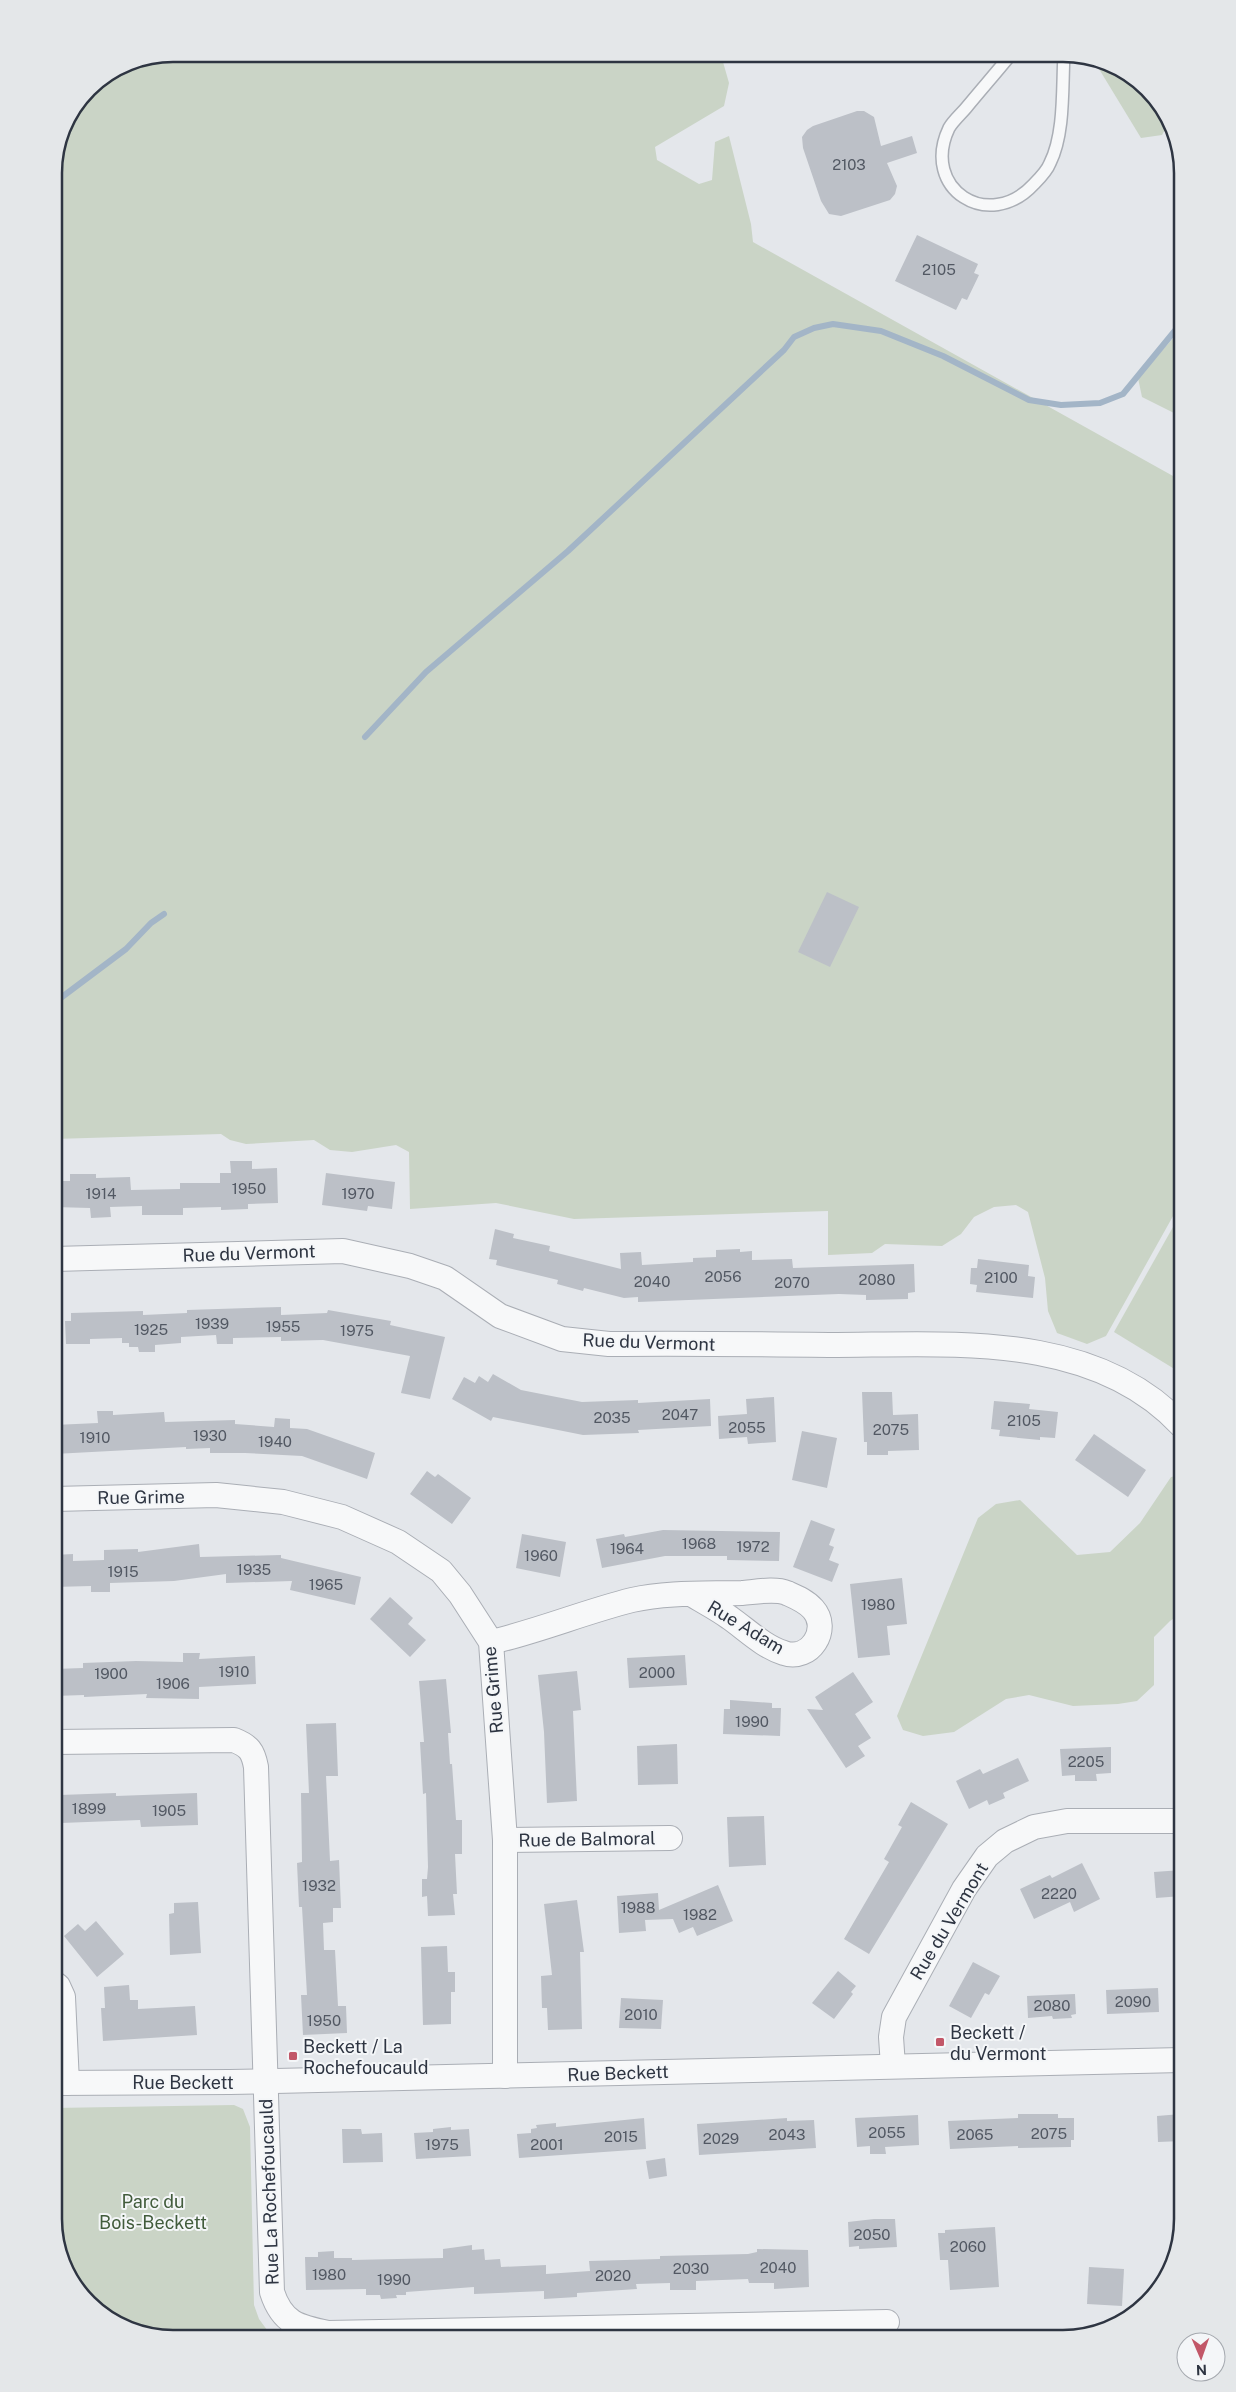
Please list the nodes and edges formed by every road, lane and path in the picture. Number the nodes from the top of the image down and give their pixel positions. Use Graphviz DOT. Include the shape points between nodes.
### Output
graph roads {
  1 [pos="1004,63"];
  2 [pos="1063,63"];
  3 [pos="62,1259"];
  4 [pos="1174,1417"];
  5 [pos="62,1499"];
  6 [pos="691,1594"];
  7 [pos="490,1642"];
  8 [pos="62,1742"];
  9 [pos="1174,1821"];
  10 [pos="670,1838"];
  11 [pos="505,1840"];
  12 [pos="62,1995"];
  13 [pos="62,2023"];
  14 [pos="1174,2060"];
  15 [pos="893,2066"];
  16 [pos="504,2076"];
  17 [pos="265,2081"];
  18 [pos="62,2083"];
  19 [pos="887,2322"];
  20 [pos="309,2329"];
  21 [pos="512,2329"];
  1 -- 2 [label="lane" via="950,127 942,154 945,177 953,187 965,197 989,206 1019,198 1050,164 1059,131"];
  3 -- 4 [label="street, Rue du Vermont" via="343,1250 444,1278 500,1316 562,1339 610,1344 958,1345 1018,1349 1092,1367 1163,1405"];
  5 -- 7 [label="street, Rue Grime" via="216,1496 283,1502 342,1517 398,1542 442,1571"];
  6 -- 6 [label="street, Rue Adam" via="784,1592 814,1610 819,1625 818,1640 798,1655 784,1653"];
  6 -- 7 [label="street, Rue Adam" via="633,1600 523,1635"];
  7 -- 11 [label="street, Rue Grime"];
  8 -- 17 [label="street, Rue La Rochefoucauld" via="234,1740 247,1745 254,1753"];
  9 -- 15 [label="street, Rue du Vermont" via="1068,1821 1034,1827 1005,1841 987,1856 955,1904 894,2017 891,2037"];
  10 -- 11 [label="street, Rue de Balmoral"];
  11 -- 16 [label="street, Rue Grime"];
  12 -- 13 [label="street"];
  14 -- 15 [label="street, Rue Beckett"];
  15 -- 16 [label="street, Rue Beckett"];
  16 -- 17 [label="street, Rue Beckett"];
  17 -- 18 [label="street, Rue Beckett"];
  17 -- 20 [label="street, Rue La Rochefoucauld" via="272,2292 278,2309 287,2318"];
  19 -- 21 [label="street, Rue La Rochefoucauld"];
}
